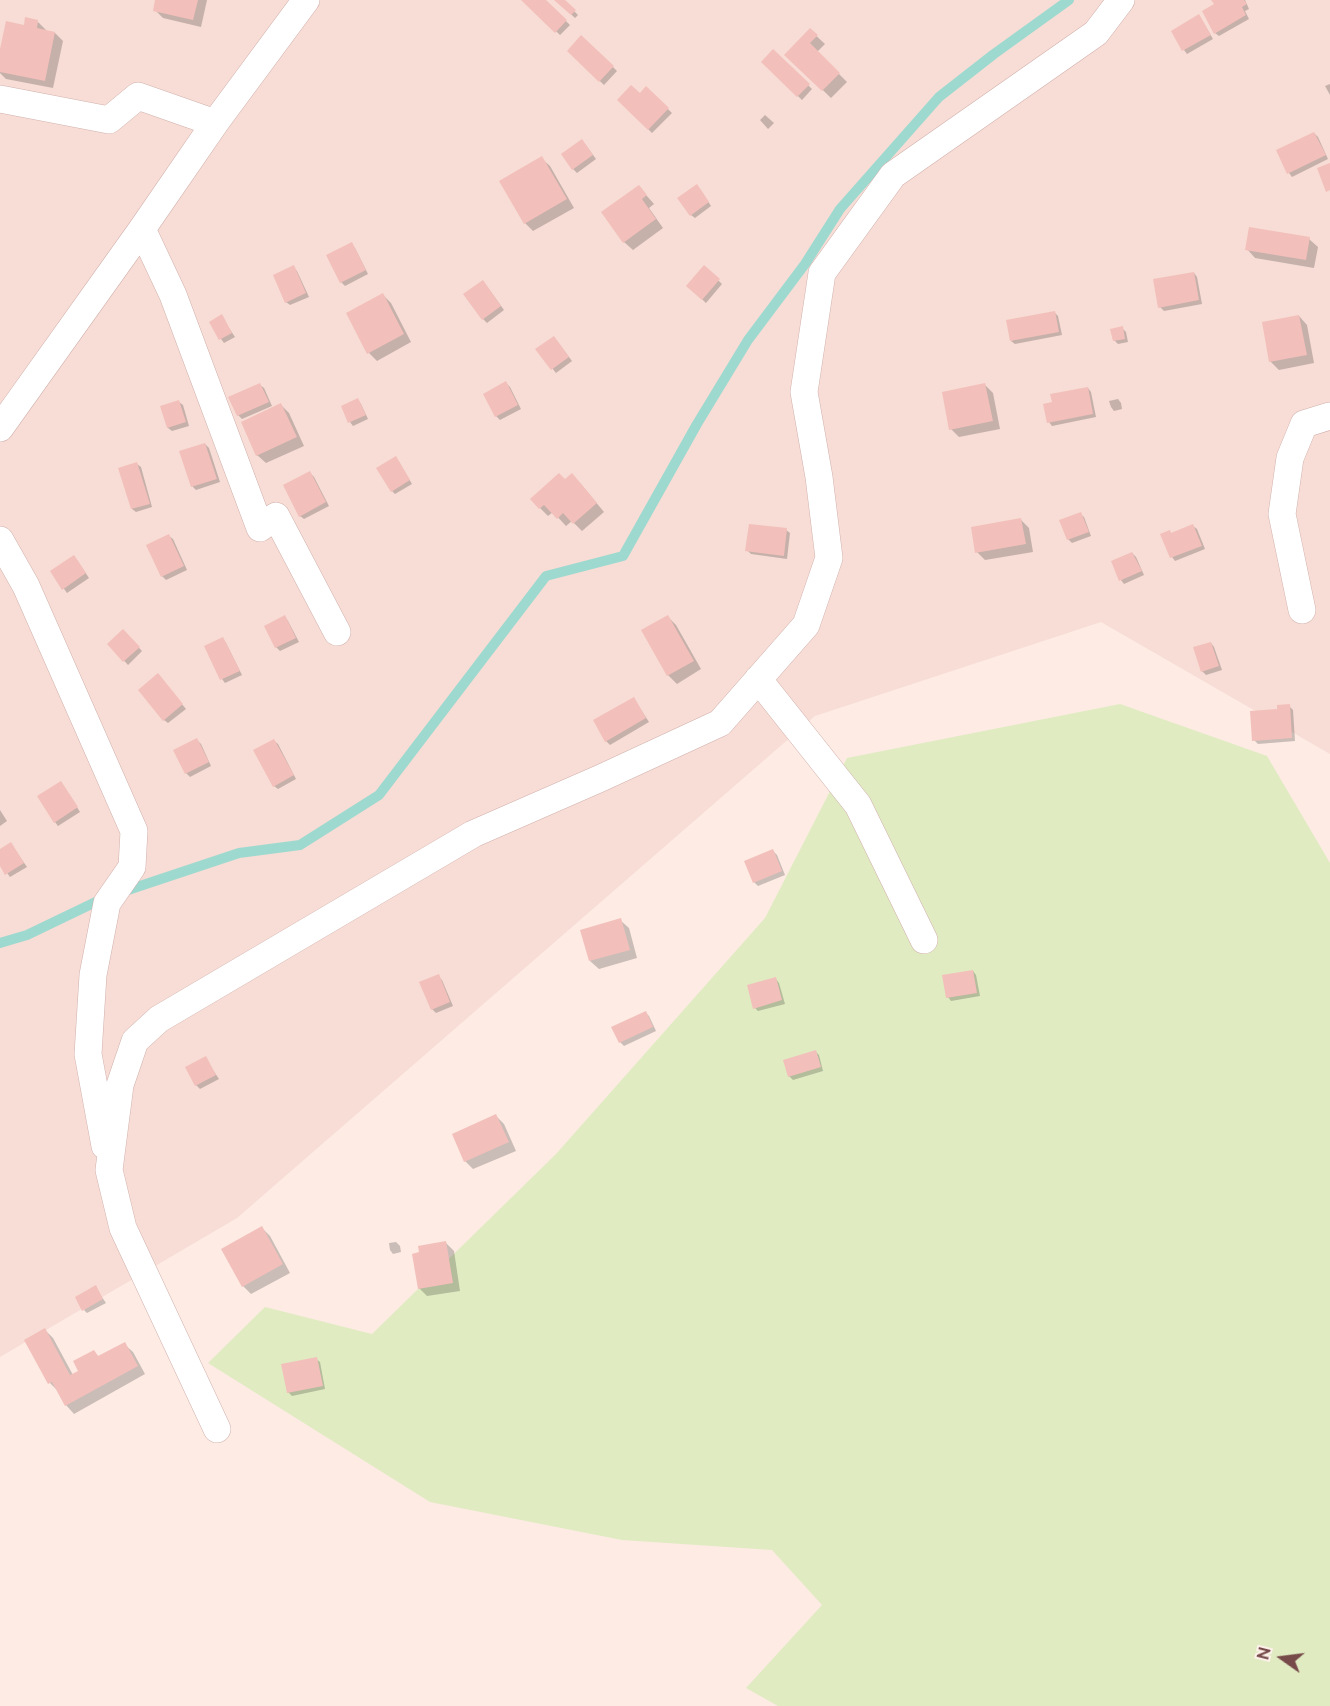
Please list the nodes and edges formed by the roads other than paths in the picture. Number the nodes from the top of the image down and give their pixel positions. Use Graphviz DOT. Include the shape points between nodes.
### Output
graph roads {
  1 [pos="306,0"];
  2 [pos="1121,0"];
  3 [pos="0,99"];
  4 [pos="216,123"];
  5 [pos="142,229"];
  6 [pos="1330,416"];
  7 [pos="0,428"];
  8 [pos="0,540"];
  9 [pos="1302,610"];
  10 [pos="337,632"];
  11 [pos="758,679"];
  12 [pos="924,940"];
  13 [pos="109,1170"];
  14 [pos="217,1429"];
  1 -- 4 [label="street"];
  2 -- 11 [label="street" via="1096,33 893,175 822,273 804,392 829,558 806,625"];
  3 -- 4 [label="street" via="109,120 138,96"];
  4 -- 5 [label="street"];
  5 -- 7 [label="street"];
  5 -- 10 [label="street" via="173,295 260,528 276,516"];
  6 -- 9 [label="street" via="1304,424 1290,458 1282,514"];
  8 -- 13 [label="street" via="26,586 134,831 132,867 107,903 93,975 88,1054"];
  11 -- 12 [label="street" via="858,805"];
  11 -- 13 [label="street" via="720,723 473,834 159,1019 135,1041 120,1085"];
  13 -- 14 [label="street" via="123,1228"];
}
